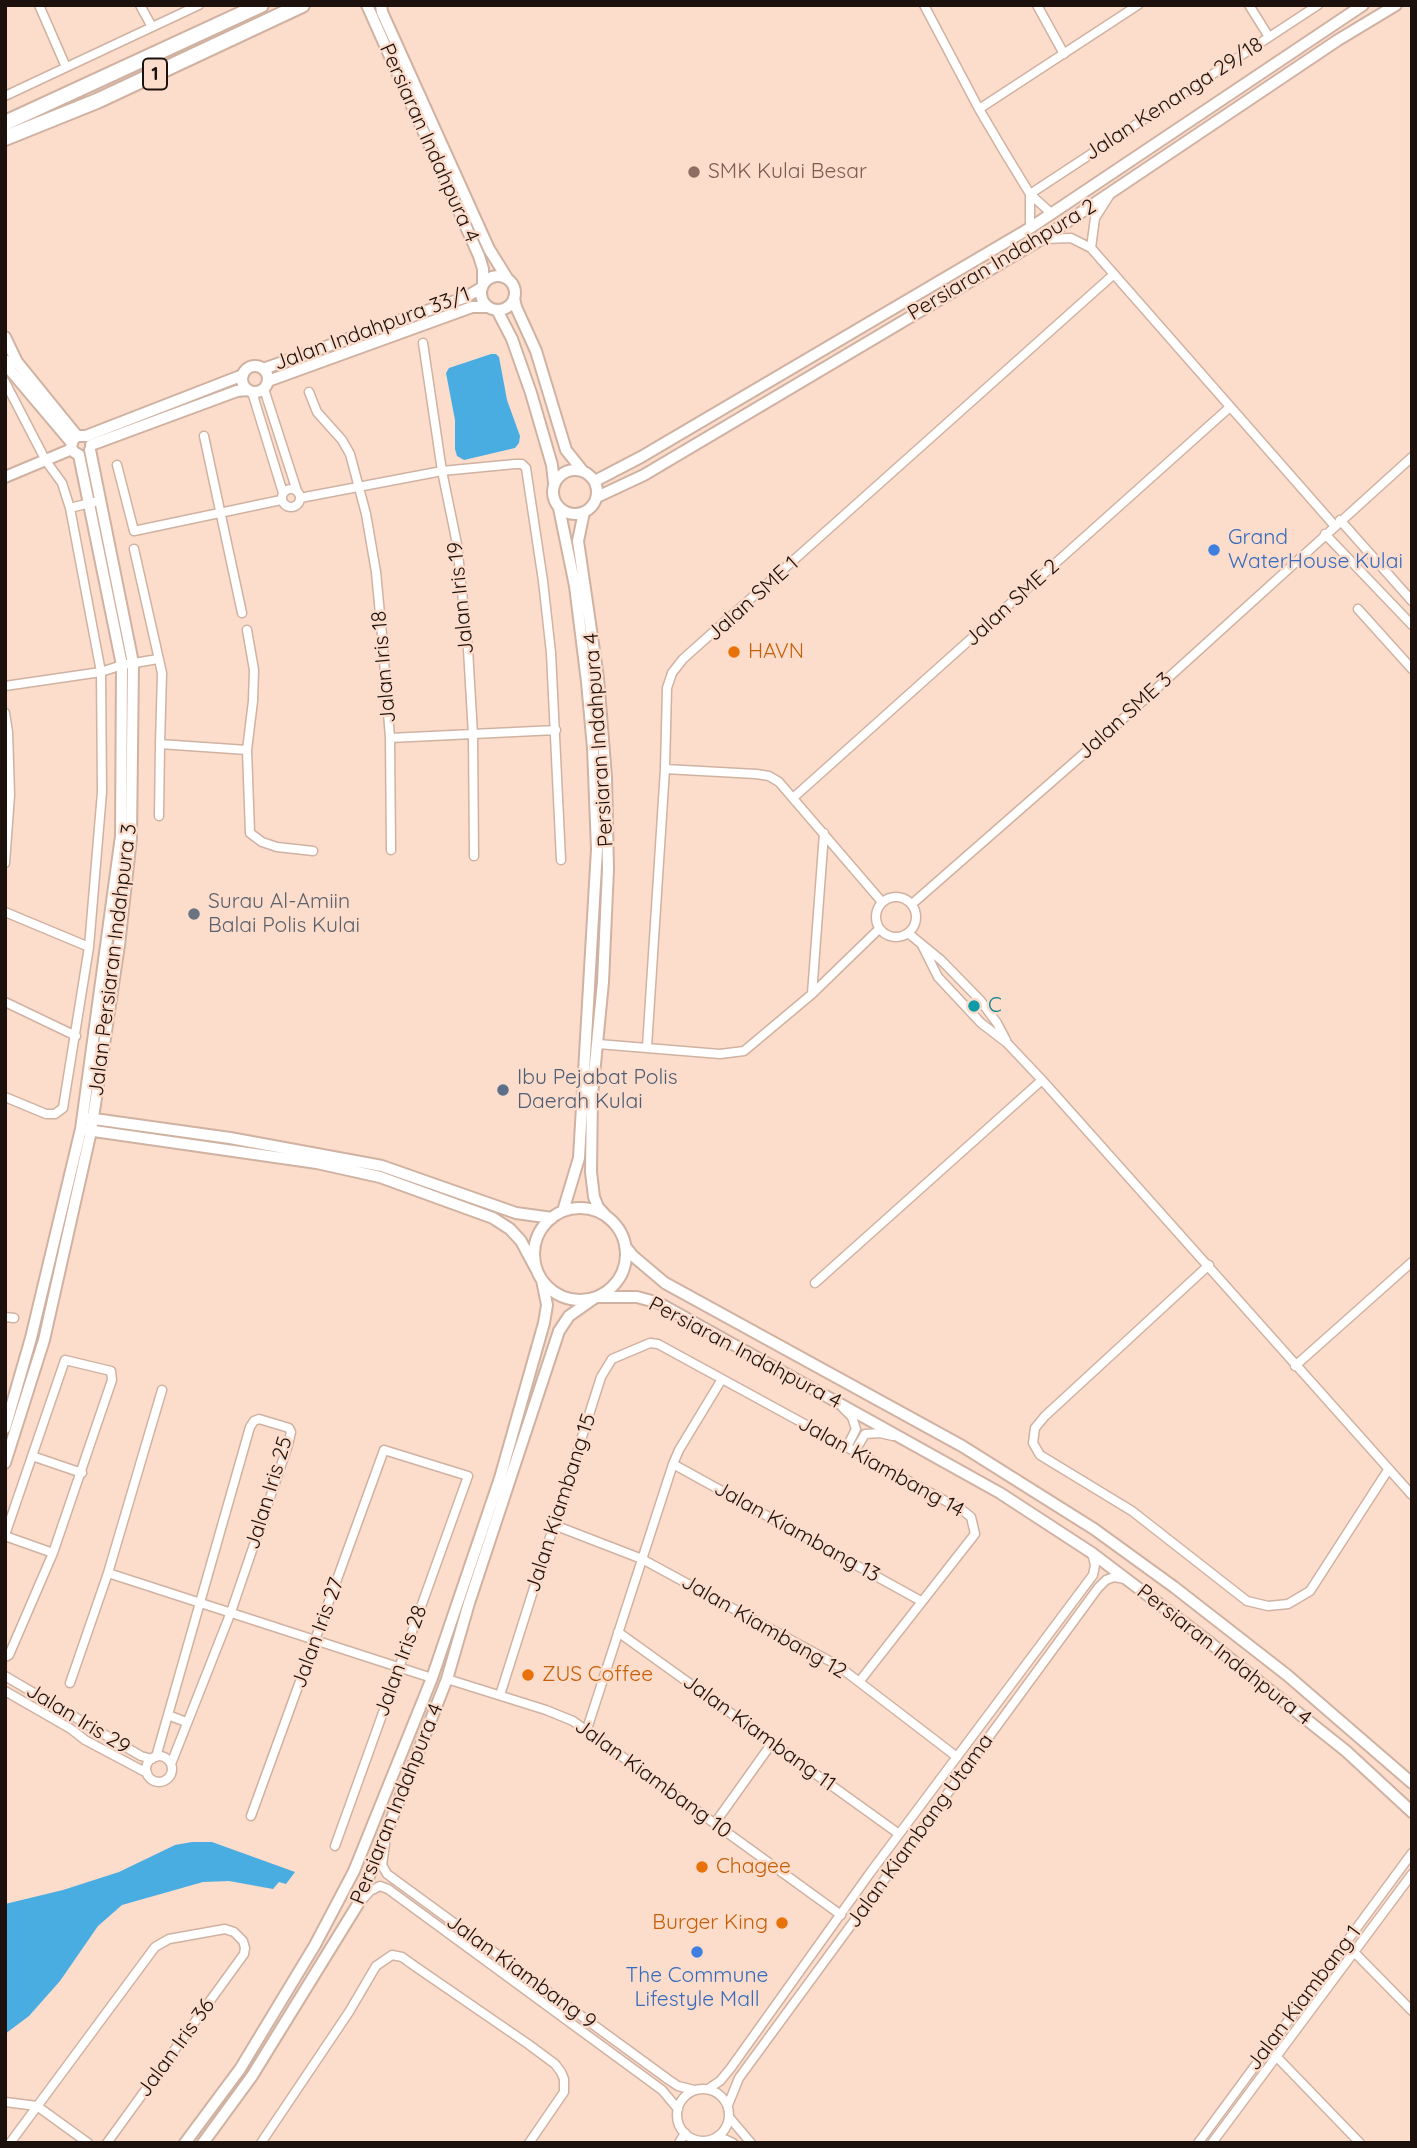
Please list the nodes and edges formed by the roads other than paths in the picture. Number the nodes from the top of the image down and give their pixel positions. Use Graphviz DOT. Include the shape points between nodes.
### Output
graph roads {
  1 [pos="39,5"];
  2 [pos="140,5"];
  3 [pos="261,5"];
  4 [pos="302,5"];
  5 [pos="367,5"];
  6 [pos="381,5"];
  7 [pos="924,5"];
  8 [pos="1037,5"];
  9 [pos="1138,5"];
  10 [pos="1249,5"];
  11 [pos="1318,5"];
  12 [pos="1363,5"];
  13 [pos="1396,5"];
  14 [pos="193,6"];
  15 [pos="152,27"];
  16 [pos="1269,37"];
  17 [pos="1064,54"];
  18 [pos="66,67"];
  19 [pos="5,96"];
  20 [pos="979,109"];
  21 [pos="5,123"];
  22 [pos="5,138"];
  23 [pos="1112,192"];
  24 [pos="1030,194"];
  25 [pos="1051,212"];
  26 [pos="1030,228"];
  27 [pos="1040,240"];
  28 [pos="1091,248"];
  29 [pos="1114,275"];
  30 [pos="507,278"];
  31 [pos="482,286"];
  32 [pos="514,298"];
  33 [pos="492,309"];
  34 [pos="5,337"];
  35 [pos="423,343"];
  36 [pos="5,360"];
  37 [pos="263,369"];
  38 [pos="243,375"];
  39 [pos="5,382"];
  40 [pos="266,385"];
  41 [pos="250,391"];
  42 [pos="309,393"];
  43 [pos="1230,407"];
  44 [pos="204,436"];
  45 [pos="81,445"];
  46 [pos="1412,457"];
  47 [pos="46,461"];
  48 [pos="117,465"];
  49 [pos="582,470"];
  50 [pos="442,471"];
  51 [pos="5,477"];
  52 [pos="595,481"];
  53 [pos="554,483"];
  54 [pos="360,486"];
  55 [pos="298,494"];
  56 [pos="282,496"];
  57 [pos="597,497"];
  58 [pos="101,501"];
  59 [pos="89,503"];
  60 [pos="70,508"];
  61 [pos="559,508"];
  62 [pos="584,512"];
  63 [pos="220,513"];
  64 [pos="1337,523"];
  65 [pos="1325,534"];
  66 [pos="135,549"];
  67 [pos="1412,601"];
  68 [pos="1358,609"];
  69 [pos="242,613"];
  70 [pos="1412,625"];
  71 [pos="247,630"];
  72 [pos="158,659"];
  73 [pos="128,664"];
  74 [pos="1412,668"];
  75 [pos="101,672"];
  76 [pos="5,686"];
  77 [pos="5,713"];
  78 [pos="556,730"];
  79 [pos="473,735"];
  80 [pos="390,738"];
  81 [pos="160,744"];
  82 [pos="247,750"];
  83 [pos="665,769"];
  84 [pos="8,784"];
  85 [pos="793,798"];
  86 [pos="159,816"];
  87 [pos="824,833"];
  88 [pos="391,850"];
  89 [pos="313,851"];
  90 [pos="474,856"];
  91 [pos="561,860"];
  92 [pos="5,863"];
  93 [pos="882,902"];
  94 [pos="912,904"];
  95 [pos="5,912"];
  96 [pos="879,929"];
  97 [pos="908,933"];
  98 [pos="922,945"];
  99 [pos="89,947"];
  100 [pos="811,994"];
  101 [pos="5,1002"];
  102 [pos="76,1036"];
  103 [pos="1007,1042"];
  104 [pos="598,1044"];
  105 [pos="647,1047"];
  106 [pos="1042,1080"];
  107 [pos="5,1097"];
  108 [pos="87,1124"];
  109 [pos="563,1211"];
  110 [pos="607,1217"];
  111 [pos="552,1218"];
  112 [pos="625,1246"];
  113 [pos="1412,1262"];
  114 [pos="1209,1265"];
  115 [pos="536,1269"];
  116 [pos="542,1280"];
  117 [pos="815,1283"];
  118 [pos="596,1297"];
  119 [pos="658,1344"];
  120 [pos="1295,1366"];
  121 [pos="722,1379"];
  122 [pos="162,1390"];
  123 [pos="837,1401"];
  124 [pos="5,1427"];
  125 [pos="906,1440"];
  126 [pos="851,1449"];
  127 [pos="32,1456"];
  128 [pos="5,1463"];
  129 [pos="673,1464"];
  130 [pos="1388,1470"];
  131 [pos="82,1473"];
  132 [pos="468,1476"];
  133 [pos="1412,1496"];
  134 [pos="554,1525"];
  135 [pos="5,1536"];
  136 [pos="53,1553"];
  137 [pos="1092,1553"];
  138 [pos="642,1559"];
  139 [pos="108,1573"];
  140 [pos="1128,1580"];
  141 [pos="921,1601"];
  142 [pos="199,1602"];
  143 [pos="231,1612"];
  144 [pos="618,1632"];
  145 [pos="315,1640"];
  146 [pos="5,1657"];
  147 [pos="399,1667"];
  148 [pos="5,1676"];
  149 [pos="432,1678"];
  150 [pos="447,1679"];
  151 [pos="859,1682"];
  152 [pos="70,1683"];
  153 [pos="5,1690"];
  154 [pos="500,1695"];
  155 [pos="168,1715"];
  156 [pos="186,1722"];
  157 [pos="587,1729"];
  158 [pos="772,1743"];
  159 [pos="957,1757"];
  160 [pos="154,1758"];
  161 [pos="171,1764"];
  162 [pos="147,1773"];
  163 [pos="1412,1783"];
  164 [pos="1410,1812"];
  165 [pos="251,1815"];
  166 [pos="715,1823"];
  167 [pos="387,1831"];
  168 [pos="899,1834"];
  169 [pos="335,1846"];
  170 [pos="1412,1853"];
  171 [pos="1412,1874"];
  172 [pos="358,1904"];
  173 [pos="841,1915"];
  174 [pos="1355,1953"];
  175 [pos="1412,2011"];
  176 [pos="1267,2048"];
  177 [pos="1276,2055"];
  178 [pos="708,2089"];
  179 [pos="694,2090"];
  180 [pos="5,2102"];
  181 [pos="728,2105"];
  182 [pos="37,2106"];
  183 [pos="678,2109"];
  184 [pos="729,2117"];
  185 [pos="685,2133"];
  186 [pos="718,2136"];
  187 [pos="10,2143"];
  188 [pos="88,2143"];
  189 [pos="107,2143"];
  190 [pos="185,2143"];
  191 [pos="203,2143"];
  192 [pos="261,2143"];
  193 [pos="529,2143"];
  194 [pos="679,2143"];
  195 [pos="733,2143"];
  196 [pos="751,2143"];
  197 [pos="1198,2143"];
  198 [pos="1212,2143"];
  199 [pos="1360,2143"];
  1 -- 18 [label="street"];
  2 -- 15 [label="street"];
  3 -- 21 [label="highway, 1"];
  4 -- 22 [label="highway, 1" via="97,101"];
  5 -- 31 [label="street, Persiaran Indahpura 4" via="479,256"];
  6 -- 30 [label="street, Persiaran Indahpura 4" via="489,249"];
  7 -- 20 [label="street"];
  8 -- 17 [label="street"];
  9 -- 17 [label="street"];
  10 -- 16 [label="street"];
  11 -- 16 [label="street, Jalan Kenanga 29/18"];
  12 -- 25 [label="street, Persiaran Indahpura 2"];
  13 -- 23 [label="street, Persiaran Indahpura 2"];
  14 -- 15 [label="street"];
  15 -- 18 [label="street"];
  16 -- 24 [label="street, Jalan Kenanga 29/18"];
  17 -- 20 [label="street"];
  18 -- 19 [label="street"];
  20 -- 24 [label="street"];
  23 -- 27 [label="street, Persiaran Indahpura 2"];
  23 -- 28 [label="street" via="1095,218"];
  24 -- 25 [label="street"];
  24 -- 26 [label="street"];
  25 -- 26 [label="street, Persiaran Indahpura 2"];
  26 -- 52 [label="street, Persiaran Indahpura 2"];
  27 -- 28 [label="street" via="1070,238"];
  27 -- 57 [label="street, Persiaran Indahpura 2" via="644,475"];
  28 -- 29 [label="street"];
  29 -- 43 [label="street"];
  29 -- 83 [label="street, Jalan SME 1" via="683,659 667,688"];
  30 -- 31 [label="street" via="495,276"];
  30 -- 32 [label="street, Persiaran Indahpura 4"];
  31 -- 33 [label="street, Persiaran Indahpura 4" via="480,295"];
  31 -- 37 [label="street, Jalan Indahpura 33/1" via="466,297"];
  32 -- 33 [label="street" via="506,309"];
  32 -- 49 [label="street, Persiaran Indahpura 4" via="536,351 566,450"];
  33 -- 40 [label="street, Jalan Indahpura 33/1" via="472,307"];
  33 -- 53 [label="street, Persiaran Indahpura 4" via="512,339"];
  34 -- 45 [label="street" via="17,362"];
  35 -- 50 [label="street, Jalan Iris 19"];
  36 -- 45 [label="street"];
  37 -- 38 [label="street" via="252,367"];
  37 -- 40 [label="street"];
  38 -- 41 [label="street"];
  38 -- 45 [label="street"];
  39 -- 47 [label="street"];
  40 -- 41 [label="street"];
  40 -- 55 [label="street"];
  41 -- 45 [label="street" via="237,391"];
  41 -- 56 [label="street"];
  42 -- 54 [label="street, Jalan Iris 18" via="317,412 350,454"];
  43 -- 64 [label="street"];
  43 -- 85 [label="street, Jalan SME 2"];
  44 -- 63 [label="street"];
  45 -- 47 [label="street"];
  45 -- 58 [label="street, Jalan Persiaran Indahpura 3"];
  45 -- 59 [label="street, Jalan Persiaran Indahpura 3"];
  46 -- 64 [label="street, Jalan SME 3"];
  47 -- 51 [label="street"];
  47 -- 60 [label="street" via="62,482"];
  48 -- 63 [label="street" via="134,531"];
  49 -- 52 [label="street"];
  49 -- 53 [label="street" via="566,471"];
  50 -- 54 [label="street"];
  50 -- 78 [label="street" via="515,464 526,468 543,581"];
  50 -- 79 [label="street, Jalan Iris 19" via="457,544"];
  52 -- 57 [label="street"];
  53 -- 61 [label="street" via="553,496"];
  54 -- 55 [label="street"];
  54 -- 80 [label="street, Jalan Iris 18" via="376,572"];
  55 -- 56 [label="street" via="291,489"];
  55 -- 56 [label="street" via="298,505 292,508 284,505"];
  56 -- 63 [label="street"];
  57 -- 62 [label="street"];
  58 -- 59 [label="street"];
  58 -- 73 [label="street, Jalan Persiaran Indahpura 3"];
  59 -- 60 [label="street"];
  59 -- 73 [label="street, Jalan Persiaran Indahpura 3"];
  60 -- 75 [label="street"];
  61 -- 62 [label="street" via="571,514"];
  61 -- 109 [label="street, Persiaran Indahpura 4" via="587,682 597,835 579,1158"];
  62 -- 104 [label="street, Persiaran Indahpura 4" via="578,541 598,678 606,777 608,878"];
  63 -- 69 [label="street"];
  64 -- 65 [label="street, Jalan SME 3"];
  64 -- 67 [label="street"];
  65 -- 70 [label="street"];
  65 -- 94 [label="street, Jalan SME 3"];
  66 -- 72 [label="street"];
  68 -- 74 [label="street"];
  71 -- 82 [label="street" via="254,670"];
  72 -- 73 [label="street"];
  72 -- 81 [label="street" via="163,699"];
  73 -- 75 [label="street"];
  73 -- 108 [label="street, Jalan Persiaran Indahpura 3" via="131,838 119,945"];
  75 -- 76 [label="street"];
  75 -- 99 [label="street" via="102,792"];
  77 -- 84 [label="street"];
  78 -- 79 [label="street"];
  78 -- 91 [label="street"];
  79 -- 80 [label="street"];
  79 -- 90 [label="street, Jalan Iris 19"];
  80 -- 88 [label="street, Jalan Iris 18"];
  81 -- 82 [label="street"];
  81 -- 86 [label="street"];
  82 -- 89 [label="street" via="250,832 277,847"];
  83 -- 85 [label="street" via="769,776"];
  83 -- 105 [label="street, Jalan SME 1"];
  84 -- 92 [label="street"];
  85 -- 87 [label="street"];
  87 -- 93 [label="street"];
  87 -- 100 [label="street"];
  93 -- 94 [label="street" via="897,896"];
  93 -- 96 [label="street" via="876,910"];
  94 -- 97 [label="street" via="916,919"];
  95 -- 99 [label="street"];
  96 -- 97 [label="street" via="893,937"];
  96 -- 100 [label="street"];
  97 -- 98 [label="street"];
  98 -- 103 [label="street" via="980,1000"];
  98 -- 103 [label="street" via="938,977 981,1023"];
  99 -- 102 [label="street"];
  100 -- 105 [label="street" via="744,1051 720,1054"];
  101 -- 102 [label="street"];
  102 -- 107 [label="street" via="63,1108 55,1114 38,1112"];
  103 -- 106 [label="street"];
  104 -- 105 [label="street"];
  104 -- 110 [label="street, Persiaran Indahpura 4" via="591,1172 594,1197"];
  106 -- 114 [label="street"];
  106 -- 117 [label="street"];
  108 -- 111 [label="street" via="230,1138 382,1166 516,1213"];
  108 -- 115 [label="street" via="380,1177 493,1218 521,1241"];
  108 -- 124 [label="street, Jalan Persiaran Indahpura 3"];
  108 -- 128 [label="street, Jalan Persiaran Indahpura 3" via="44,1340"];
  109 -- 110 [label="street" via="586,1209"];
  109 -- 111 [label="street"];
  110 -- 112 [label="street"];
  111 -- 115 [label="street" via="536,1241"];
  112 -- 118 [label="street" via="620,1277"];
  112 -- 163 [label="street" via="665,1283 961,1446 1094,1529 1287,1675"];
  113 -- 120 [label="street"];
  114 -- 120 [label="street"];
  114 -- 130 [label="street" via="1045,1416 1035,1429 1033,1443 1040,1455 1132,1511 1247,1601 1268,1606 1288,1604 1310,1591"];
  115 -- 116 [label="street"];
  116 -- 118 [label="street" via="552,1292 566,1298"];
  116 -- 149 [label="street, Persiaran Indahpura 4" via="547,1305 544,1323 500,1478"];
  118 -- 123 [label="street, Persiaran Indahpura 4" via="637,1297 659,1303"];
  118 -- 150 [label="street, Persiaran Indahpura 4" via="569,1317 556,1340"];
  119 -- 121 [label="street, Jalan Kiambang 14"];
  119 -- 134 [label="street, Jalan Kiambang 15" via="612,1359 606,1367"];
  120 -- 130 [label="street"];
  121 -- 126 [label="street, Jalan Kiambang 14"];
  121 -- 129 [label="street"];
  122 -- 139 [label="street"];
  123 -- 125 [label="street, Persiaran Indahpura 4"];
  123 -- 126 [label="street" via="855,1425"];
  125 -- 126 [label="street" via="870,1432"];
  125 -- 137 [label="street, Persiaran Indahpura 4" via="1000,1493"];
  126 -- 141 [label="street, Jalan Kiambang 14" via="971,1517 975,1534"];
  127 -- 131 [label="street"];
  127 -- 131 [label="street" via="65,1360 111,1371"];
  127 -- 135 [label="street"];
  129 -- 138 [label="street"];
  129 -- 141 [label="street, Jalan Kiambang 13"];
  130 -- 133 [label="street"];
  131 -- 136 [label="street"];
  132 -- 145 [label="street, Jalan Iris 27" via="384,1450"];
  132 -- 147 [label="street, Jalan Iris 28"];
  134 -- 138 [label="street, Jalan Kiambang 12"];
  134 -- 154 [label="street, Jalan Kiambang 15"];
  135 -- 136 [label="street"];
  136 -- 146 [label="street"];
  137 -- 140 [label="street, Persiaran Indahpura 4"];
  137 -- 159 [label="street, Jalan Kiambang Utama" via="1093,1575"];
  138 -- 144 [label="street"];
  138 -- 151 [label="street, Jalan Kiambang 12"];
  139 -- 142 [label="street"];
  139 -- 152 [label="street"];
  140 -- 164 [label="street, Persiaran Indahpura 4" via="1346,1751"];
  140 -- 181 [label="street, Jalan Kiambang Utama" via="1114,1577 1098,1588 739,2078"];
  141 -- 151 [label="street, Jalan Kiambang 14"];
  142 -- 143 [label="street"];
  142 -- 143 [label="street, Jalan Iris 25" via="250,1427 259,1419 289,1427 288,1445"];
  142 -- 155 [label="street, Jalan Iris 25"];
  143 -- 145 [label="street"];
  143 -- 156 [label="street, Jalan Iris 25"];
  144 -- 157 [label="street"];
  144 -- 158 [label="street, Jalan Kiambang 11"];
  145 -- 147 [label="street"];
  145 -- 165 [label="street, Jalan Iris 27"];
  147 -- 149 [label="street"];
  147 -- 169 [label="street, Jalan Iris 28"];
  148 -- 160 [label="street, Jalan Iris 29" via="141,1756"];
  149 -- 190 [label="street, Persiaran Indahpura 4" via="338,1903 240,2069"];
  150 -- 154 [label="street, Jalan Kiambang 10"];
  150 -- 167 [label="street, Persiaran Indahpura 4"];
  151 -- 159 [label="street, Jalan Kiambang 12"];
  153 -- 162 [label="street, Jalan Iris 29"];
  154 -- 157 [label="street, Jalan Kiambang 10"];
  155 -- 156 [label="street"];
  155 -- 160 [label="street, Jalan Iris 25"];
  156 -- 161 [label="street, Jalan Iris 25"];
  157 -- 166 [label="street, Jalan Kiambang 10"];
  158 -- 166 [label="street"];
  158 -- 168 [label="street, Jalan Kiambang 11"];
  159 -- 168 [label="street, Jalan Kiambang Utama"];
  160 -- 161 [label="street" via="163,1757"];
  160 -- 162 [label="street"];
  161 -- 162 [label="street" via="172,1773 164,1782 152,1780"];
  166 -- 173 [label="street, Jalan Kiambang 10"];
  167 -- 172 [label="street, Persiaran Indahpura 4"];
  167 -- 179 [label="street, Jalan Kiambang 9" via="382,1865 387,1874 678,2086"];
  168 -- 173 [label="street, Jalan Kiambang Utama"];
  170 -- 176 [label="street, Jalan Kiambang 1"];
  171 -- 174 [label="street, Jalan Kiambang 1"];
  172 -- 183 [label="street, Jalan Kiambang 9" via="380,1886 388,1889 662,2090"];
  172 -- 191 [label="street, Persiaran Indahpura 4" via="252,2076"];
  173 -- 178 [label="street, Jalan Kiambang Utama" via="730,2069"];
  174 -- 175 [label="street"];
  174 -- 177 [label="street, Jalan Kiambang 1"];
  176 -- 177 [label="street"];
  176 -- 197 [label="street, Jalan Kiambang 1"];
  177 -- 198 [label="street, Jalan Kiambang 1"];
  177 -- 199 [label="street"];
  178 -- 179 [label="street"];
  178 -- 181 [label="street"];
  179 -- 183 [label="street"];
  180 -- 182 [label="street"];
  181 -- 184 [label="street"];
  182 -- 187 [label="street"];
  182 -- 188 [label="street"];
  182 -- 189 [label="street, Jalan Iris 36" via="157,1945 225,1929 241,1938 244,1954"];
  183 -- 185 [label="street" via="678,2122"];
  184 -- 186 [label="street"];
  184 -- 196 [label="street"];
  185 -- 186 [label="street" via="705,2141"];
  185 -- 194 [label="street"];
  186 -- 195 [label="street"];
  192 -- 193 [label="street" via="376,1966 392,1955 428,1974 561,2071 564,2092"];
}
